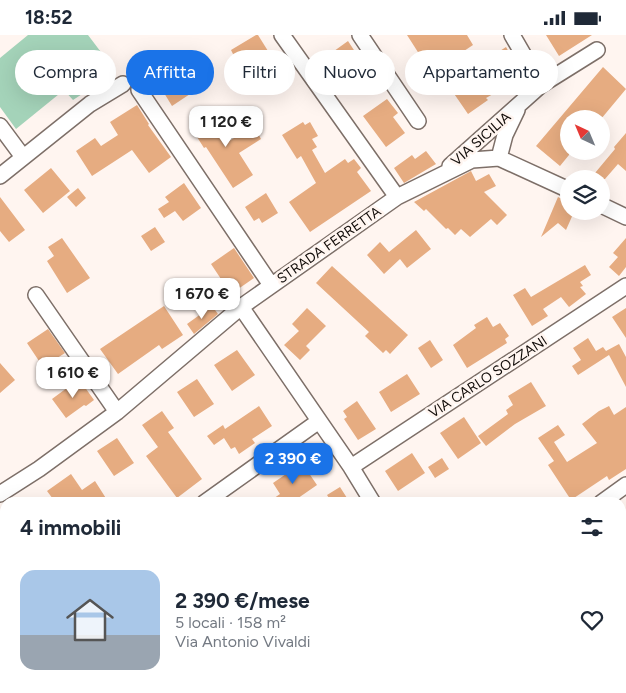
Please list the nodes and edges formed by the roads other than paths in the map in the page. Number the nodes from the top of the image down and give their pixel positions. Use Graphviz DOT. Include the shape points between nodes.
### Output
graph roads {
  1 [pos="282,35"];
  2 [pos="360,35"];
  3 [pos="512,35"];
  4 [pos="521,50"];
  5 [pos="597,50"];
  6 [pos="558,74"];
  7 [pos="123,84"];
  8 [pos="142,95"];
  9 [pos="530,95"];
  10 [pos="520,104"];
  11 [pos="418,121"];
  12 [pos="0,126"];
  13 [pos="23,157"];
  14 [pos="499,157"];
  15 [pos="442,173"];
  16 [pos="0,176"];
  17 [pos="560,186"];
  18 [pos="397,197"];
  19 [pos="610,209"];
  20 [pos="626,217"];
  21 [pos="271,285"];
  22 [pos="626,286"];
  23 [pos="36,295"];
  24 [pos="240,307"];
  25 [pos="117,412"];
  26 [pos="319,421"];
  27 [pos="351,467"];
  28 [pos="626,485"];
  29 [pos="0,495"];
  30 [pos="212,497"];
  31 [pos="368,497"];
  32 [pos="609,497"];
  1 -- 18 [label="street"];
  2 -- 11 [label="street"];
  3 -- 4 [label="street"];
  5 -- 6 [label="street, VIA SICILIA"];
  7 -- 13 [label="street" via="90,104"];
  8 -- 21 [label="street"];
  9 -- 10 [label="street, VIA SICILIA"];
  10 -- 14 [label="street, VIA SICILIA" via="505,135"];
  10 -- 15 [label="street, VIA SICILIA"];
  12 -- 13 [label="street"];
  13 -- 16 [label="street"];
  14 -- 15 [label="street, STRADA FERRETTA" via="472,160"];
  14 -- 17 [label="street"];
  15 -- 18 [label="street, STRADA FERRETTA"];
  18 -- 21 [label="street, STRADA FERRETTA"];
  19 -- 20 [label="street"];
  21 -- 24 [label="street, STRADA FERRETTA"];
  22 -- 27 [label="street, VIA CARLO SOZZANI"];
  23 -- 25 [label="street"];
  24 -- 25 [label="street, STRADA FERRETTA"];
  24 -- 26 [label="street"];
  25 -- 29 [label="street, STRADA FERRETTA"];
  26 -- 27 [label="street"];
  26 -- 30 [label="street"];
  27 -- 31 [label="street"];
  28 -- 32 [label="street"];
}
